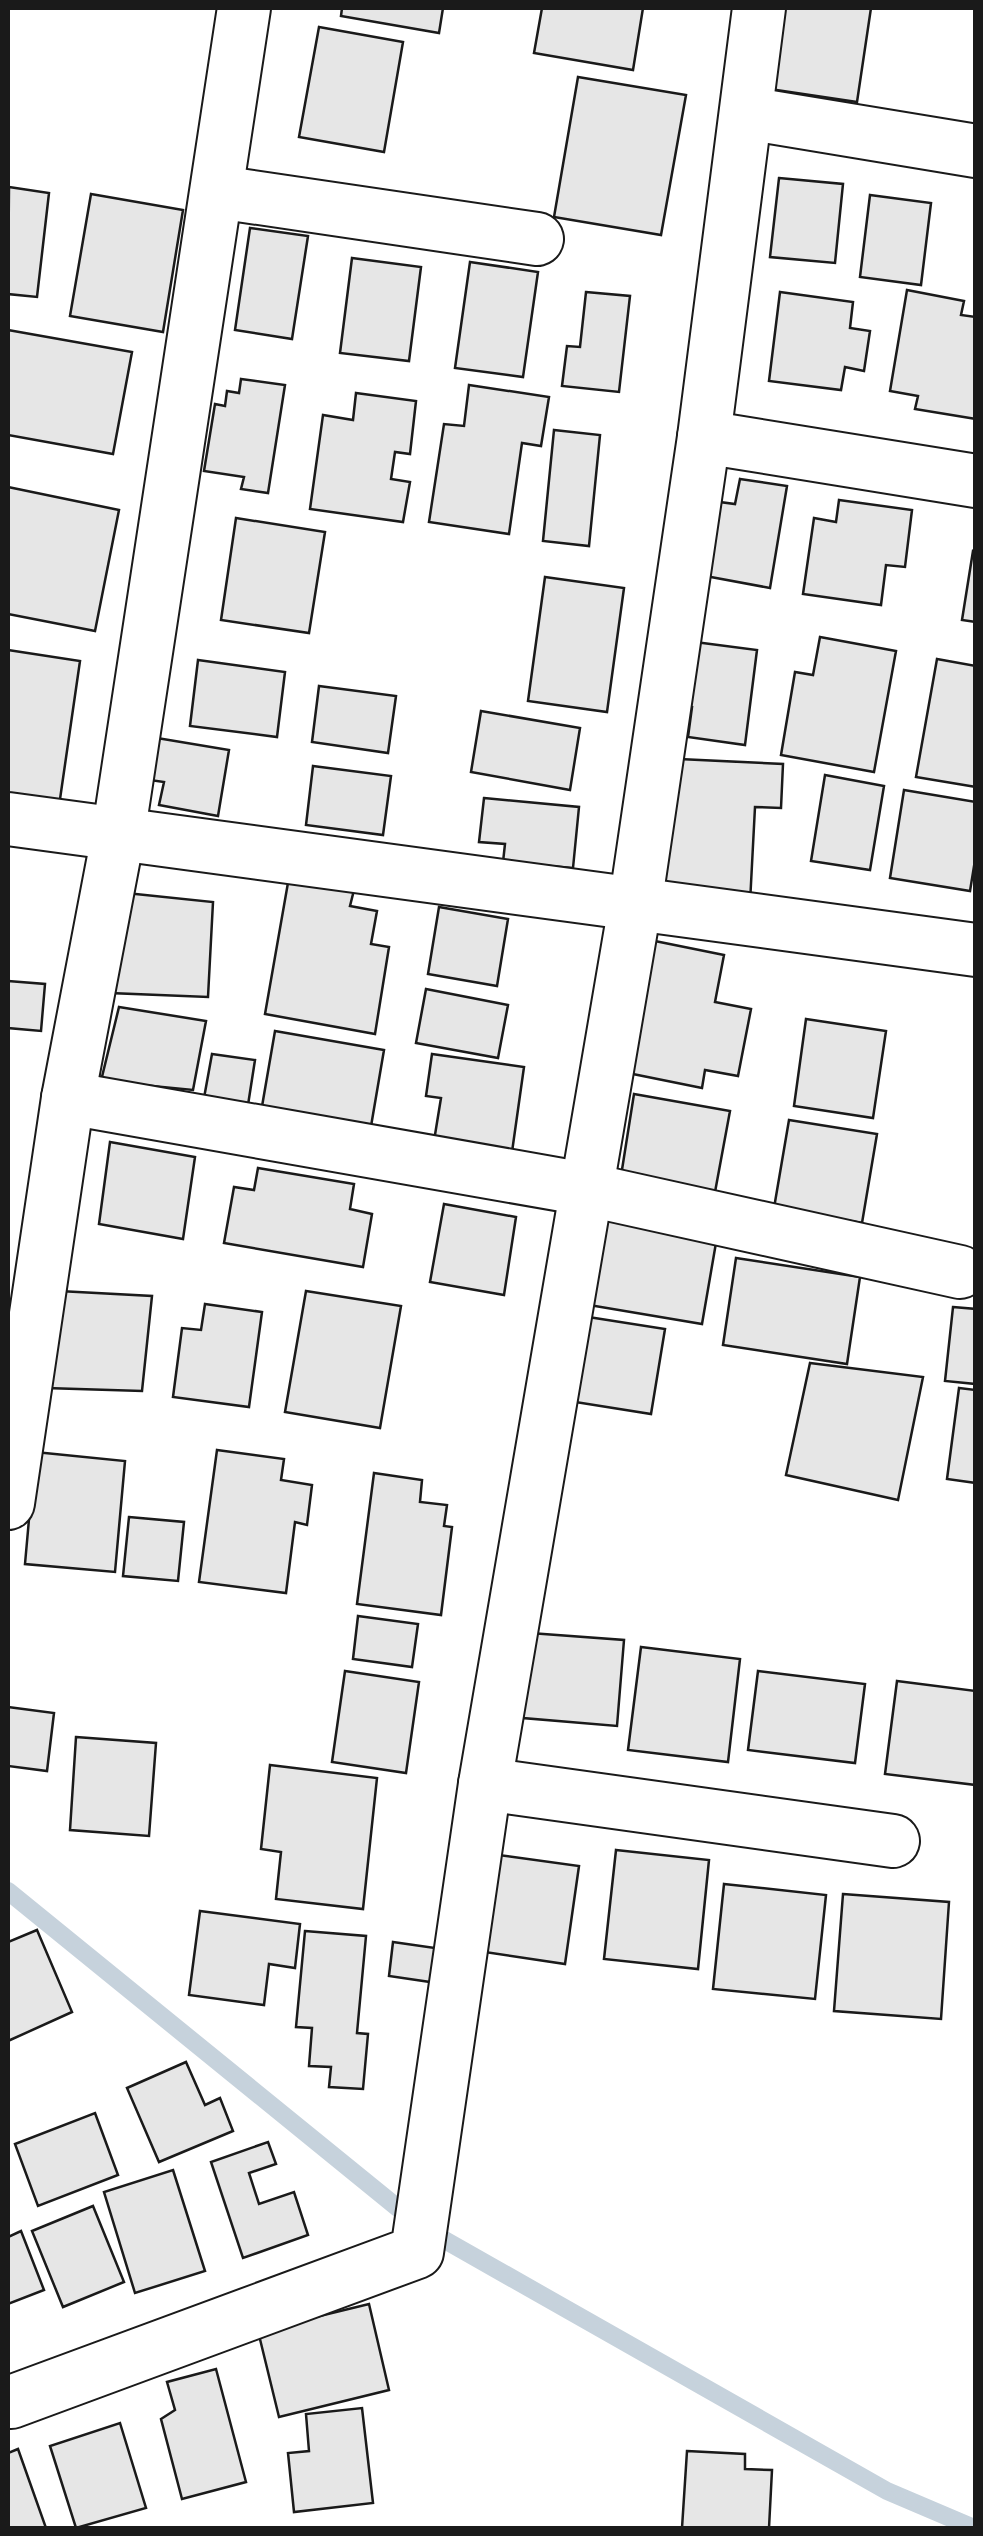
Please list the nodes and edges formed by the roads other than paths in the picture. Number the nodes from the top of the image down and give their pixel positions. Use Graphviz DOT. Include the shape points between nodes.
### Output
graph roads {
  1 [pos="244,8"];
  2 [pos="759,8"];
  3 [pos="746,112"];
  4 [pos="976,151"];
  5 [pos="218,192"];
  6 [pos="537,239"];
  7 [pos="704,437"];
  8 [pos="976,481"];
  9 [pos="8,819"];
  10 [pos="118,836"];
  11 [pos="635,906"];
  12 [pos="976,950"];
  13 [pos="68,1098"];
  14 [pos="584,1189"];
  15 [pos="960,1272"];
  16 [pos="8,1503"];
  17 [pos="485,1784"];
  18 [pos="893,1841"];
  19 [pos="12,2402"];
  1 -- 5 [label="street"];
  2 -- 3 [label="street"];
  3 -- 4 [label="street"];
  3 -- 7 [label="street"];
  5 -- 6 [label="street"];
  5 -- 10 [label="street"];
  7 -- 8 [label="street"];
  7 -- 11 [label="street"];
  9 -- 10 [label="street"];
  10 -- 11 [label="street"];
  10 -- 13 [label="street"];
  11 -- 12 [label="street"];
  11 -- 14 [label="street"];
  13 -- 14 [label="street"];
  13 -- 16 [label="street"];
  14 -- 15 [label="street"];
  14 -- 17 [label="street"];
  17 -- 18 [label="street"];
  17 -- 19 [label="street" via="417,2252"];
}
